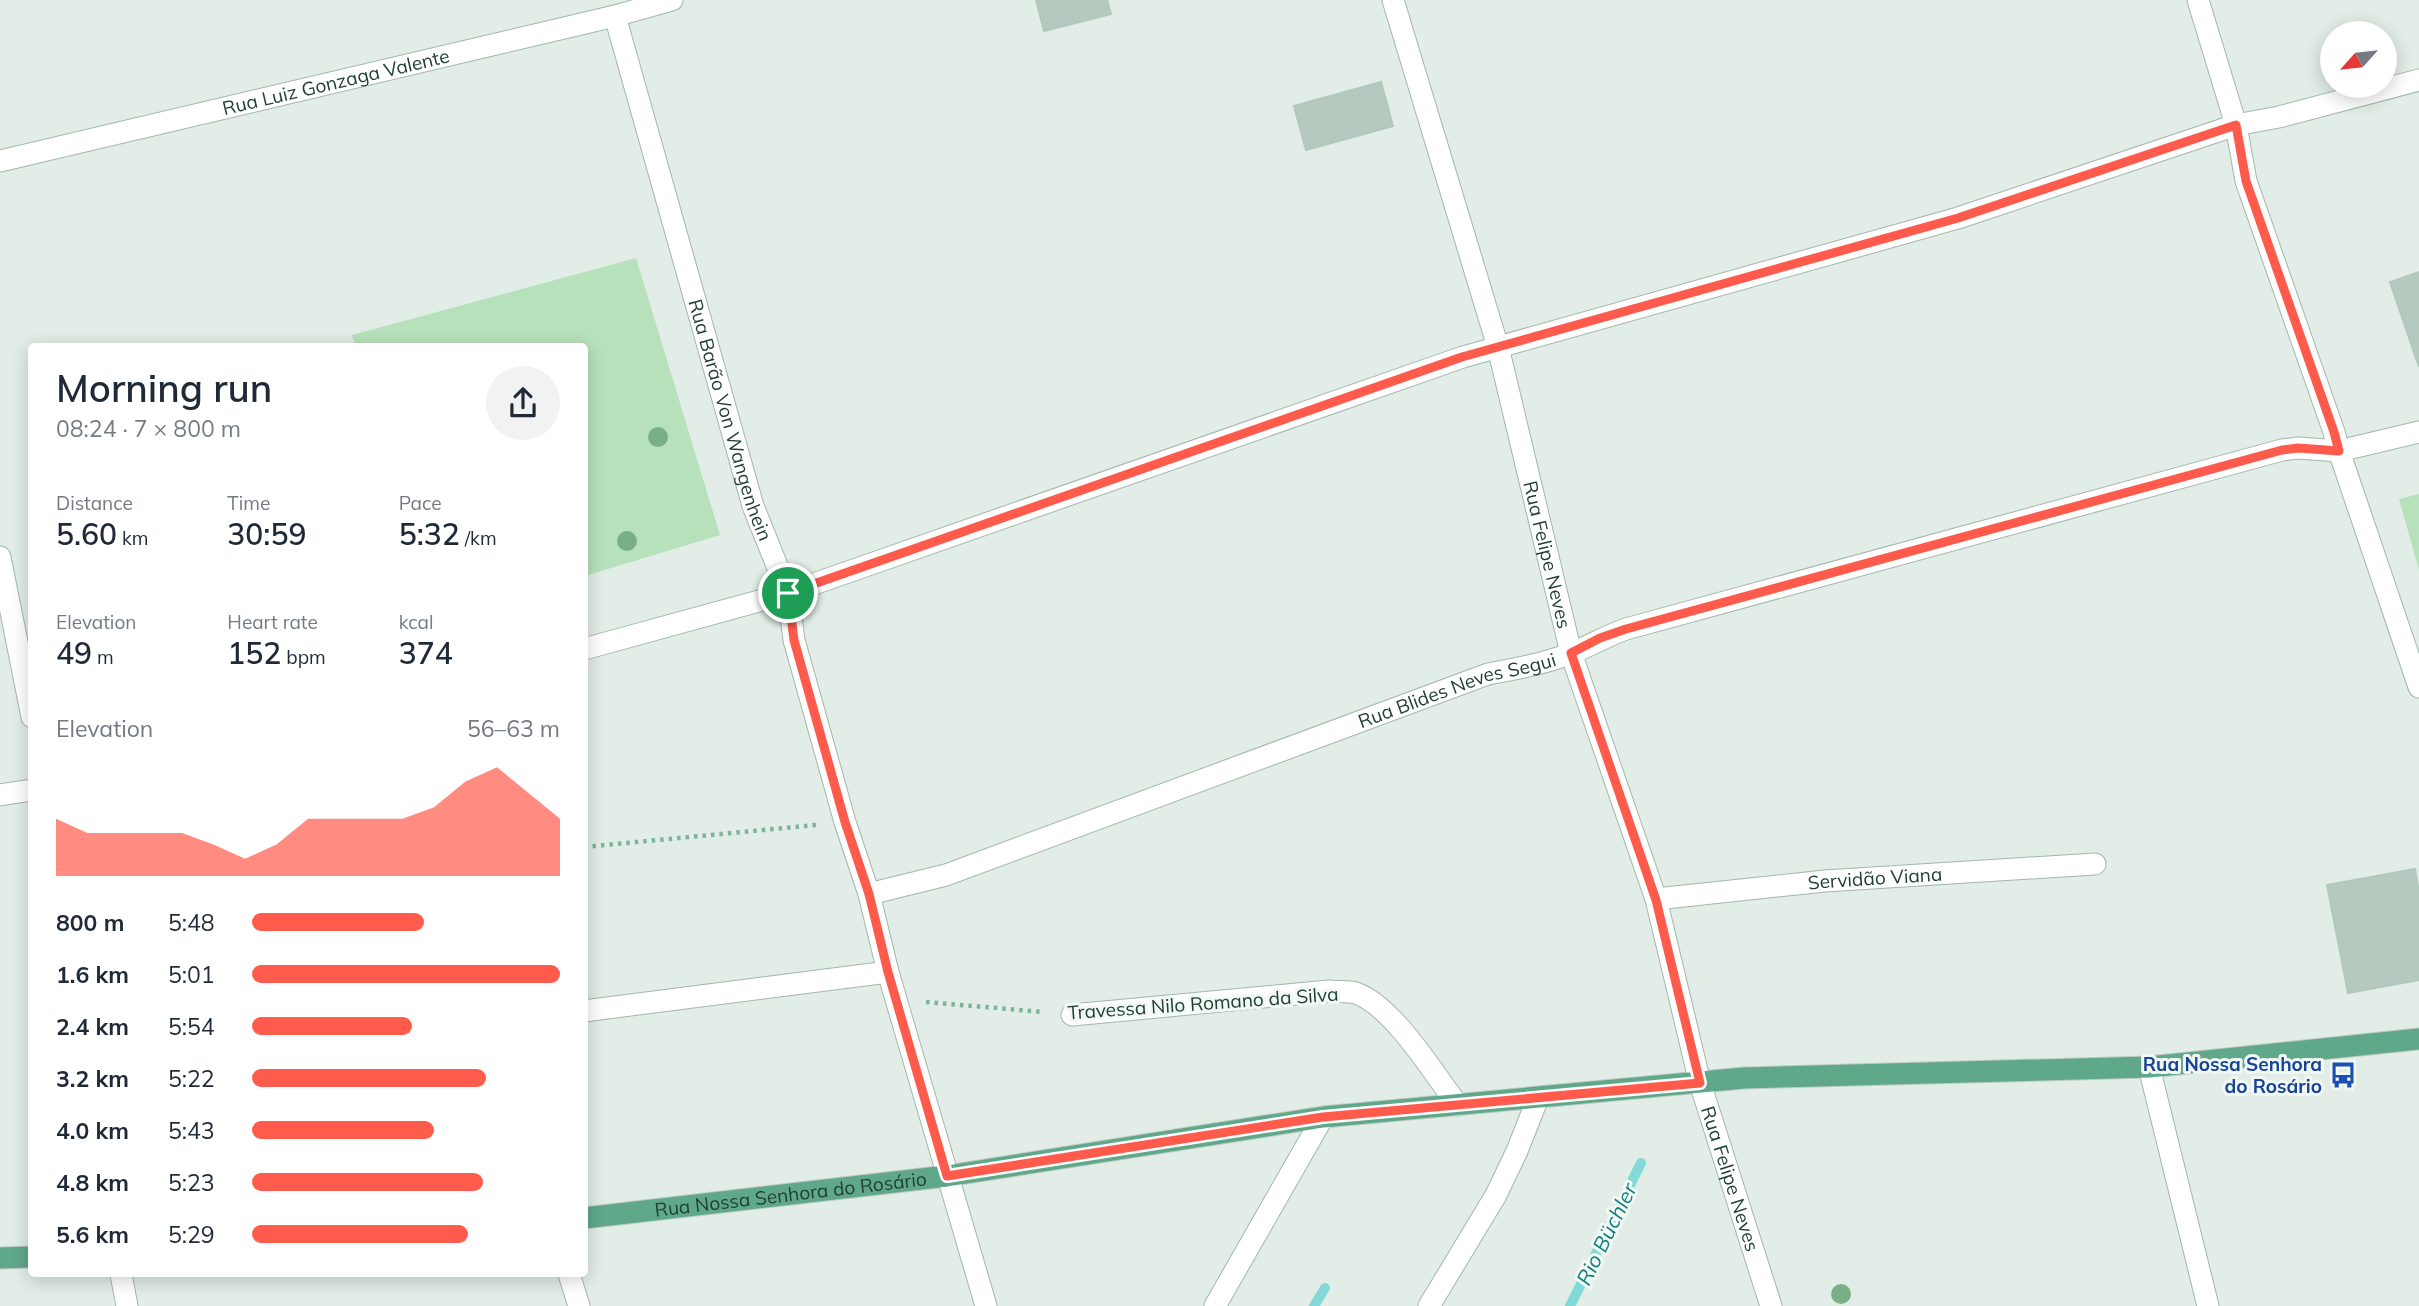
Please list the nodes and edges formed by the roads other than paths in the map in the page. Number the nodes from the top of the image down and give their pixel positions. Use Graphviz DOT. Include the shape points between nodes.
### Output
graph roads {
  1 [pos="672,0"];
  2 [pos="1393,0"];
  3 [pos="2198,0"];
  4 [pos="615,16"];
  5 [pos="2419,80"];
  6 [pos="2236,125"];
  7 [pos="0,161"];
  8 [pos="1499,347"];
  9 [pos="2419,432"];
  10 [pos="2339,451"];
  11 [pos="0,557"];
  12 [pos="788,593"];
  13 [pos="588,648"];
  14 [pos="1571,653"];
  15 [pos="2419,687"];
  16 [pos="28,697"];
  17 [pos="28,791"];
  18 [pos="0,795"];
  19 [pos="2095,864"];
  20 [pos="869,894"];
  21 [pos="1656,900"];
  22 [pos="888,972"];
  23 [pos="588,1010"];
  24 [pos="1072,1015"];
  25 [pos="2419,1039"];
  26 [pos="2149,1067"];
  27 [pos="1700,1083"];
  28 [pos="1538,1098"];
  29 [pos="1458,1105"];
  30 [pos="1323,1117"];
  31 [pos="947,1176"];
  32 [pos="588,1218"];
  33 [pos="28,1256"];
  34 [pos="0,1258"];
  35 [pos="122,1277"];
  36 [pos="570,1277"];
  37 [pos="127,1306"];
  38 [pos="579,1306"];
  39 [pos="986,1306"];
  40 [pos="1215,1306"];
  41 [pos="1429,1306"];
  42 [pos="1771,1306"];
  43 [pos="2208,1306"];
  1 -- 4 [label="street, Rua Luiz Gonzaga Valente"];
  2 -- 8 [label="street, Rua Felipe Neves"];
  3 -- 6 [label="street"];
  4 -- 7 [label="street, Rua Luiz Gonzaga Valente"];
  4 -- 12 [label="street, Rua Barão Von Wangenhein" via="753,506"];
  5 -- 6 [label="street"];
  6 -- 8 [label="street" via="1958,218"];
  6 -- 10 [label="street" via="2246,181"];
  8 -- 12 [label="street"];
  8 -- 14 [label="street, Rua Felipe Neves"];
  9 -- 10 [label="street, Rua Blides Neves Segui"];
  10 -- 14 [label="street, Rua Blides Neves Segui" via="2282,450 1626,629"];
  10 -- 15 [label="street"];
  11 -- 16 [label="street"];
  12 -- 13 [label="street"];
  12 -- 20 [label="street, Rua Barão Von Wangenhein" via="794,640"];
  14 -- 20 [label="street, Rua Blides Neves Segui" via="1488,674 946,875"];
  14 -- 21 [label="street, Rua Felipe Neves"];
  17 -- 18 [label="street"];
  19 -- 21 [label="street, Servidão Viana" via="1825,881"];
  20 -- 22 [label="street, Rua Barão Von Wangenhein"];
  21 -- 27 [label="street, Rua Felipe Neves"];
  22 -- 23 [label="street"];
  22 -- 31 [label="street, Rua Barão Von Wangenhein"];
  24 -- 29 [label="street, Travessa Nilo Romano da Silva" via="1354,992 1377,1004"];
  25 -- 26 [label="main road, Rua Nossa Senhora do Rosário"];
  26 -- 27 [label="main road, Rua Nossa Senhora do Rosário" via="1744,1077"];
  26 -- 43 [label="street"];
  27 -- 28 [label="main road, Rua Nossa Senhora do Rosário"];
  27 -- 42 [label="street, Rua Felipe Neves"];
  28 -- 29 [label="main road, Rua Nossa Senhora do Rosário"];
  28 -- 41 [label="street" via="1496,1195"];
  29 -- 30 [label="main road, Rua Nossa Senhora do Rosário"];
  30 -- 31 [label="main road, Rua Nossa Senhora do Rosário"];
  30 -- 40 [label="street"];
  31 -- 32 [label="main road, Rua Nossa Senhora do Rosário"];
  31 -- 39 [label="street, Rua Barão Von Wangenhein"];
  33 -- 34 [label="main road"];
  35 -- 37 [label="street"];
  36 -- 38 [label="street"];
}
